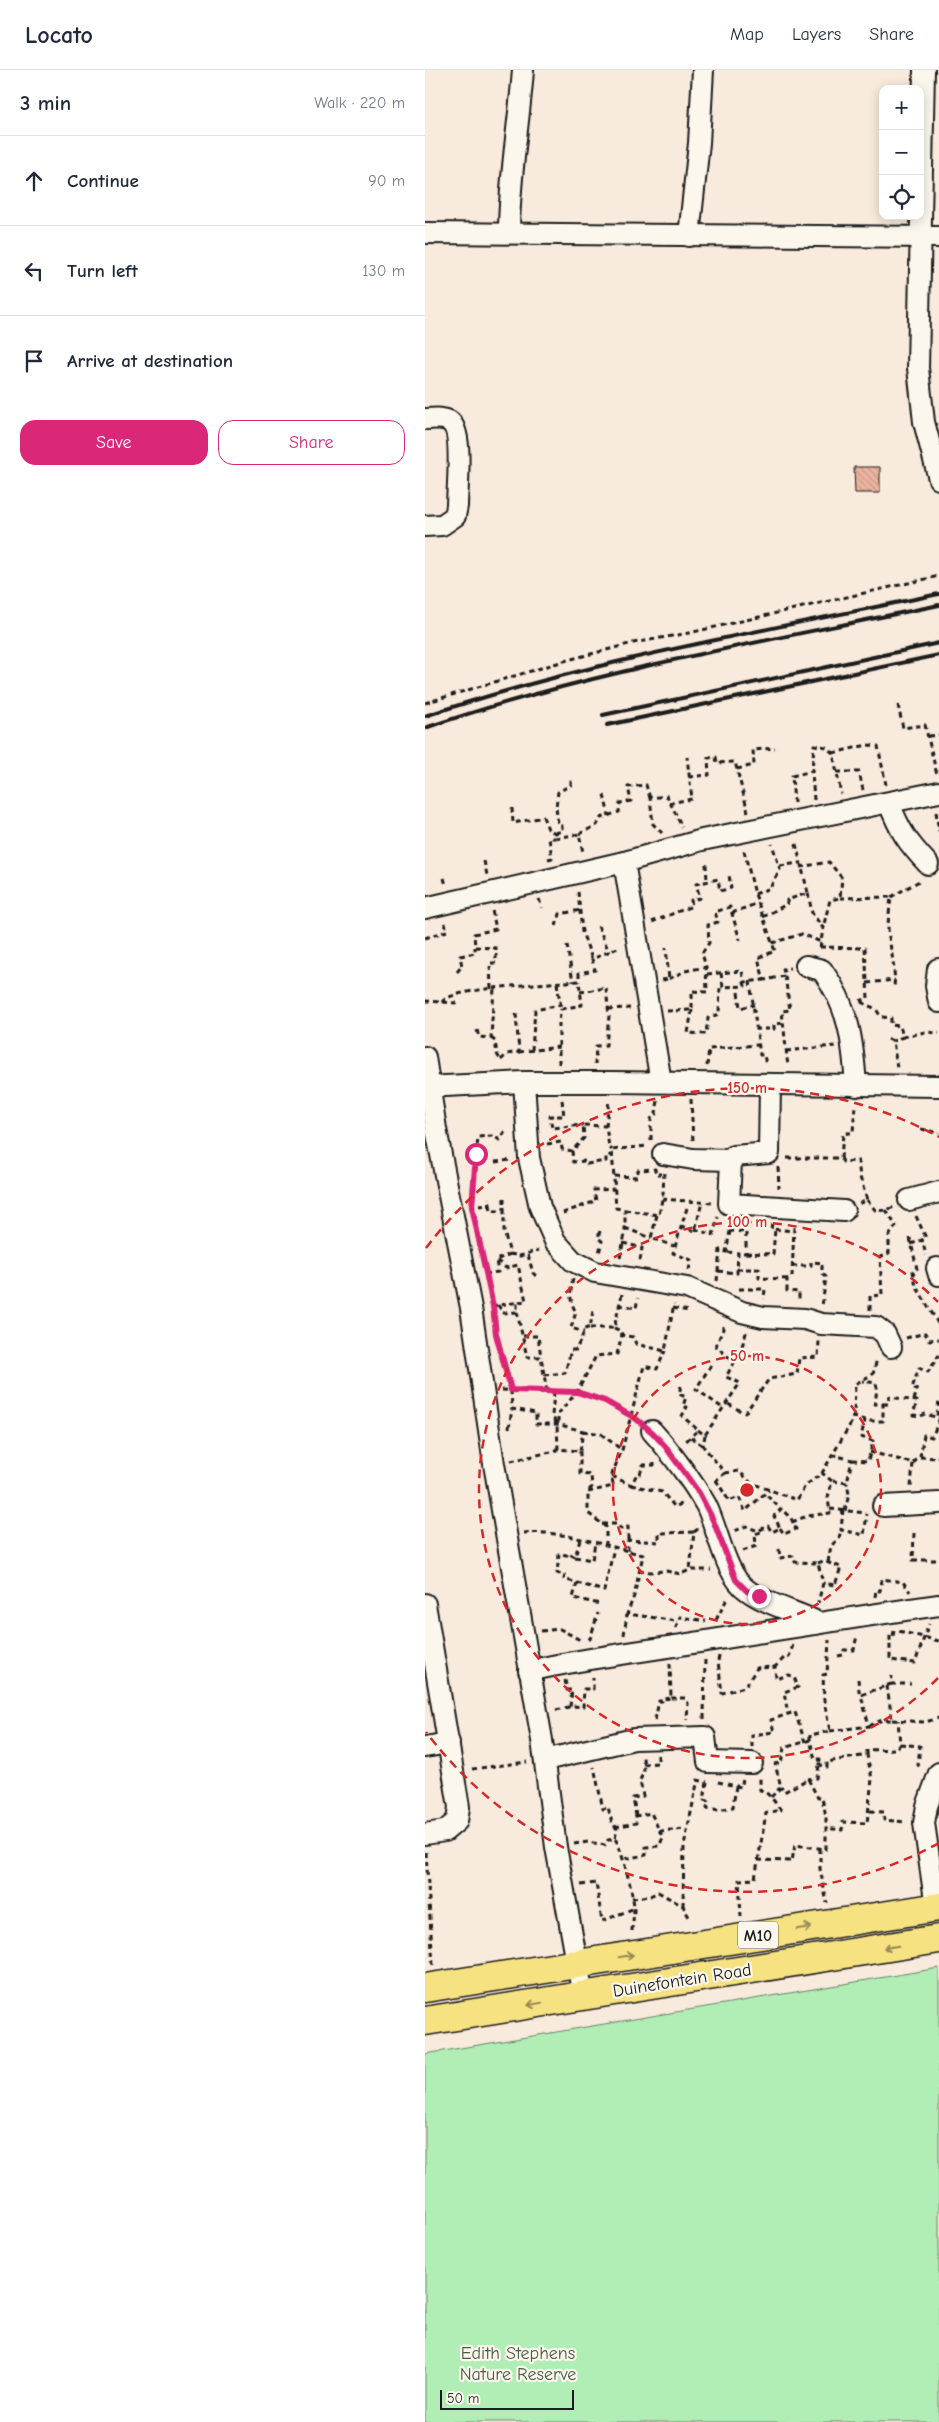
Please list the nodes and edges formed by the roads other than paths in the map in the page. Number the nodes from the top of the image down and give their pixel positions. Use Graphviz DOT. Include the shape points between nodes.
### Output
graph roads {
  1 [pos="523,70"];
  2 [pos="703,70"];
  3 [pos="924,70"];
  4 [pos="425,233"];
  5 [pos="509,233"];
  6 [pos="689,236"];
  7 [pos="930,237"];
  8 [pos="425,419"];
  9 [pos="939,479"];
  10 [pos="425,526"];
  11 [pos="938,785"];
  12 [pos="889,803"];
  13 [pos="623,862"];
  14 [pos="928,864"];
  15 [pos="425,908"];
  16 [pos="814,960"];
  17 [pos="938,969"];
  18 [pos="939,1002"];
  19 [pos="425,1057"];
  20 [pos="525,1082"];
  21 [pos="661,1082"];
  22 [pos="780,1084"];
  23 [pos="939,1086"];
  24 [pos="428,1087"];
  25 [pos="856,1092"];
  26 [pos="663,1154"];
  27 [pos="731,1160"];
  28 [pos="939,1192"];
  29 [pos="909,1200"];
  30 [pos="844,1211"];
  31 [pos="891,1347"];
  32 [pos="663,1444"];
  33 [pos="939,1503"];
  34 [pos="875,1510"];
  35 [pos="425,1604"];
  36 [pos="938,1605"];
  37 [pos="820,1622"];
  38 [pos="529,1671"];
  39 [pos="449,1743"];
  40 [pos="425,1747"];
  41 [pos="545,1760"];
  42 [pos="756,1767"];
  43 [pos="937,1779"];
  44 [pos="425,1834"];
  45 [pos="937,1907"];
  46 [pos="939,1939"];
  47 [pos="578,1963"];
  48 [pos="430,1987"];
  49 [pos="583,1996"];
  50 [pos="425,2021"];
  1 -- 5 [label="street" via="511,175"];
  2 -- 6 [label="street"];
  3 -- 7 [label="street"];
  4 -- 5 [label="street"];
  5 -- 6 [label="street"];
  6 -- 7 [label="street"];
  7 -- 9 [label="street" via="919,368 924,422"];
  8 -- 10 [label="street" via="449,422 458,440 455,516 442,525"];
  11 -- 12 [label="street"];
  12 -- 13 [label="street" via="687,844"];
  12 -- 14 [label="street" via="899,830"];
  13 -- 15 [label="street"];
  13 -- 21 [label="street"];
  16 -- 25 [label="street" via="851,1004"];
  17 -- 18 [label="street" via="936,986"];
  19 -- 24 [label="street"];
  20 -- 21 [label="street"];
  20 -- 24 [label="street"];
  20 -- 31 [label="street" via="527,1138 540,1208 555,1242 577,1263 595,1272 681,1287 742,1312 763,1317 871,1326 881,1329"];
  21 -- 22 [label="street"];
  22 -- 25 [label="street"];
  22 -- 27 [label="street" via="771,1155 739,1154"];
  23 -- 25 [label="street" via="896,1086"];
  24 -- 38 [label="street" via="436,1129 462,1208 466,1278"];
  26 -- 27 [label="street"];
  27 -- 30 [label="street" via="725,1204"];
  28 -- 29 [label="street"];
  32 -- 37 [label="street" via="699,1493 736,1580 747,1591"];
  33 -- 34 [label="street"];
  35 -- 39 [label="street"];
  36 -- 37 [label="street"];
  37 -- 38 [label="street" via="706,1641 587,1649"];
  38 -- 41 [label="street"];
  39 -- 40 [label="street"];
  39 -- 44 [label="street" via="459,1807 457,1822 445,1831"];
  41 -- 42 [label="street" via="634,1739 696,1737 708,1762"];
  41 -- 47 [label="street" via="556,1847"];
  43 -- 45 [label="street" via="927,1806 925,1823"];
  47 -- 45 [label="main road, Duinefontein Road / M10, one-way"];
  46 -- 49 [label="main road, Duinefontein Road / M10, one-way"];
  47 -- 48 [label="main road, Duinefontein Road / M10"];
  47 -- 49 [label="street"];
  49 -- 50 [label="main road, Duinefontein Road / M10, one-way"];
}
